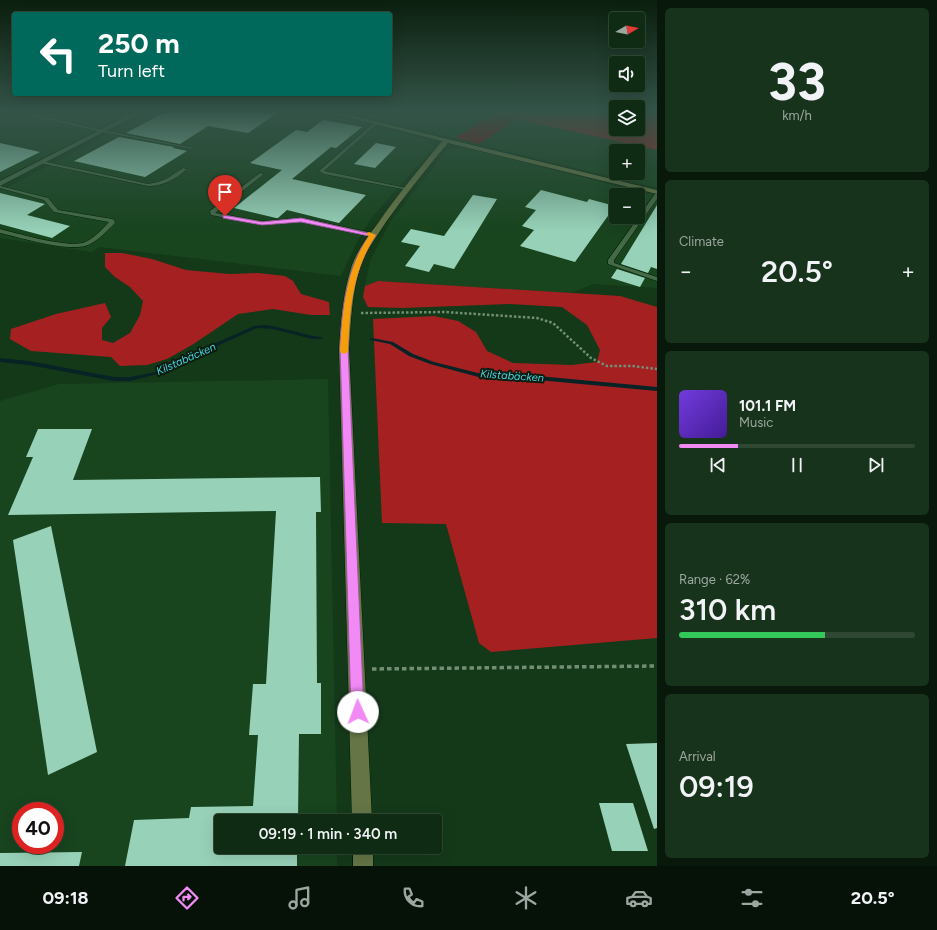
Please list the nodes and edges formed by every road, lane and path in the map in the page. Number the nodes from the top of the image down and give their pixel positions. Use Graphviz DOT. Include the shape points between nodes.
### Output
graph roads {
  1 [pos="64,150"];
  2 [pos="345,150"];
  3 [pos="438,150"];
  4 [pos="488,150"];
  5 [pos="42,162"];
  6 [pos="185,169"];
  7 [pos="262,174"];
  8 [pos="0,186"];
  9 [pos="406,189"];
  10 [pos="657,193"];
  11 [pos="0,231"];
  12 [pos="373,235"];
  13 [pos="657,279"];
  14 [pos="346,313"];
  15 [pos="657,369"];
  16 [pos="657,666"];
  17 [pos="356,670"];
  18 [pos="362,814"];
  19 [pos="362,854"];
  20 [pos="363,866"];
  1 -- 5 [label="street"];
  2 -- 9 [label="lane" via="321,171"];
  3 -- 9 [label="street"];
  4 -- 10 [label="street"];
  5 -- 6 [label="lane" via="148,185 167,182"];
  5 -- 8 [label="street"];
  7 -- 12 [label="lane" via="212,212 213,214 262,224 301,220"];
  8 -- 11 [label="lane" via="46,199 56,211 112,223 87,244 80,245"];
  9 -- 12 [label="street"];
  10 -- 13 [label="lane" via="610,260 611,264 618,268"];
  12 -- 14 [label="street" via="357,264"];
  14 -- 15 [label="path" via="446,312 537,318 553,323 591,358 607,366"];
  14 -- 17 [label="street" via="344,348"];
  16 -- 17 [label="path"];
  17 -- 18 [label="street"];
  19 -- 20 [label="street"];
}
